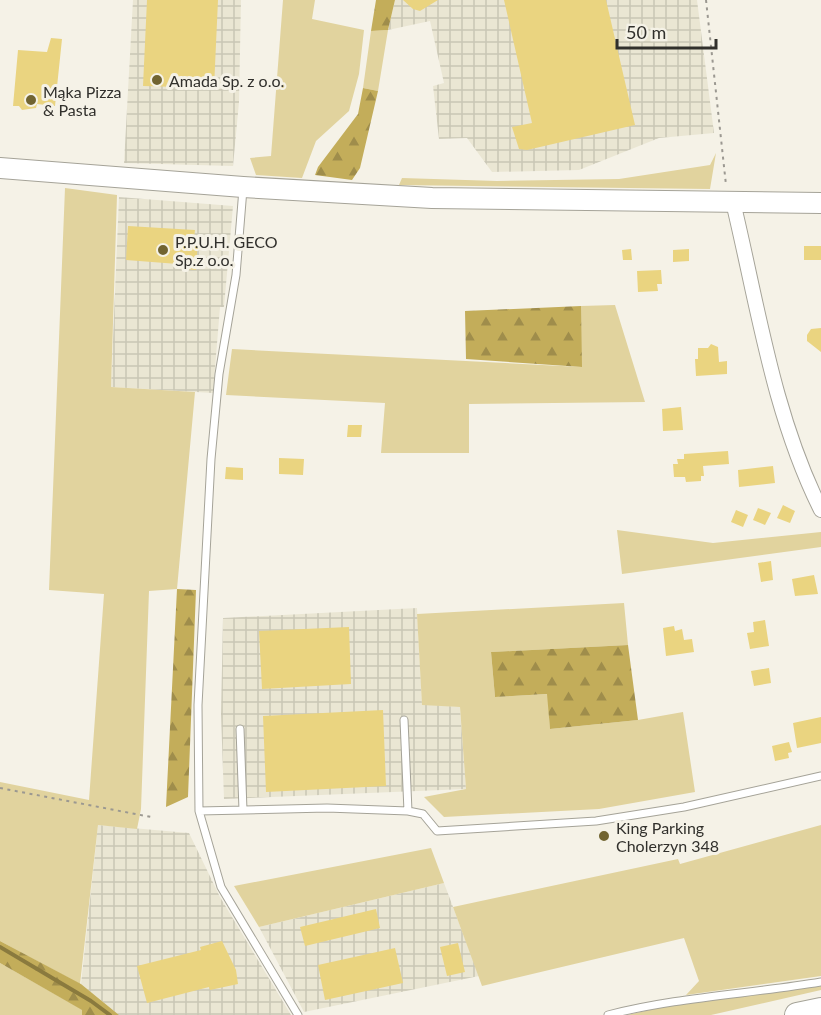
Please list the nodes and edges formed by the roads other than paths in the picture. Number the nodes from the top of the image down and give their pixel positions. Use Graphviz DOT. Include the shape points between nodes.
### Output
graph roads {
  1 [pos="0,168"];
  2 [pos="243,187"];
  3 [pos="733,202"];
  4 [pos="821,203"];
  5 [pos="821,510"];
  6 [pos="404,720"];
  7 [pos="240,729"];
  8 [pos="821,776"];
  9 [pos="243,810"];
  10 [pos="199,811"];
  11 [pos="408,811"];
  12 [pos="821,982"];
  13 [pos="821,1010"];
  14 [pos="298,1015"];
  15 [pos="608,1015"];
  16 [pos="796,1015"];
  1 -- 2 [label="main road"];
  2 -- 3 [label="main road" via="432,198"];
  2 -- 10 [label="lane" via="236,274 219,374 211,459 198,705"];
  3 -- 4 [label="main road"];
  3 -- 5 [label="street" via="774,384 801,470"];
  6 -- 11 [label="lane"];
  7 -- 9 [label="lane"];
  8 -- 11 [label="lane" via="684,807 596,821 437,831 423,814"];
  9 -- 10 [label="lane"];
  9 -- 11 [label="lane"];
  10 -- 14 [label="lane" via="221,887"];
  12 -- 15 [label="lane" via="671,1002"];
  13 -- 16 [label="highway"];
}
